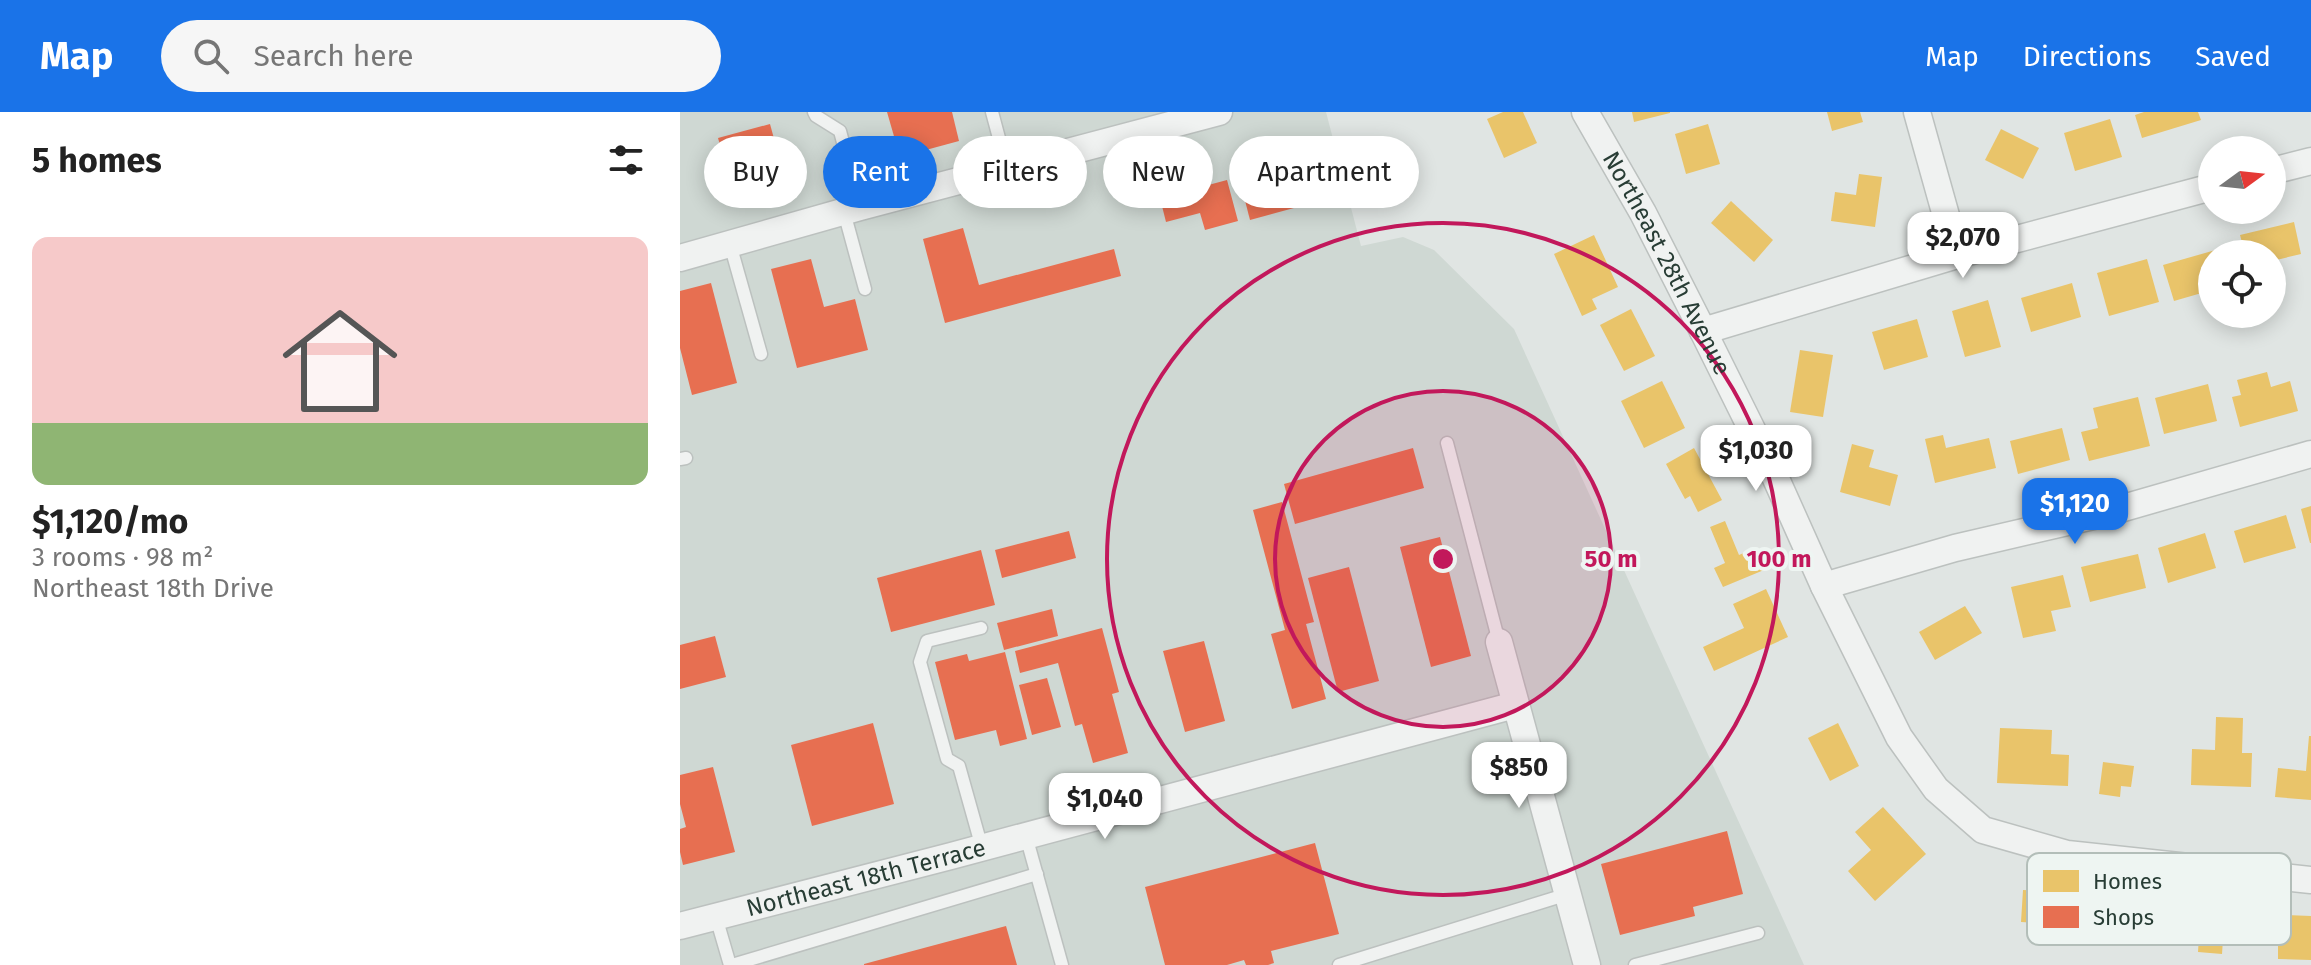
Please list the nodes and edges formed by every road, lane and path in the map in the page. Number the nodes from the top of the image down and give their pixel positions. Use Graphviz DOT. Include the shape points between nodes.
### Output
graph roads {
  1 [pos="814,112"];
  2 [pos="992,112"];
  3 [pos="1219,112"];
  4 [pos="1585,112"];
  5 [pos="1917,112"];
  6 [pos="998,136"];
  7 [pos="1087,147"];
  8 [pos="2311,161"];
  9 [pos="2286,167"];
  10 [pos="953,182"];
  11 [pos="2198,191"];
  12 [pos="852,209"];
  13 [pos="730,244"];
  14 [pos="1957,255"];
  15 [pos="680,258"];
  16 [pos="865,289"];
  17 [pos="1703,331"];
  18 [pos="761,354"];
  19 [pos="1447,443"];
  20 [pos="2311,454"];
  21 [pos="1824,586"];
  22 [pos="981,628"];
  23 [pos="1499,642"];
  24 [pos="1515,705"];
  25 [pos="1026,836"];
  26 [pos="982,848"];
  27 [pos="2064,853"];
  28 [pos="1037,874"];
  29 [pos="2291,878"];
  30 [pos="2311,880"];
  31 [pos="1568,894"];
  32 [pos="716,917"];
  33 [pos="680,926"];
  34 [pos="1758,933"];
  35 [pos="731,965"];
  36 [pos="1062,965"];
  37 [pos="1339,965"];
  38 [pos="1587,965"];
  39 [pos="1635,965"];
  1 -- 12 [label="lane" via="840,131"];
  2 -- 6 [label="lane"];
  3 -- 7 [label="street"];
  4 -- 17 [label="street, Northeast 28th Avenue"];
  5 -- 14 [label="street"];
  8 -- 9 [label="street"];
  10 -- 12 [label="street"];
  11 -- 14 [label="street"];
  12 -- 13 [label="street"];
  12 -- 16 [label="lane"];
  13 -- 15 [label="street"];
  13 -- 18 [label="lane"];
  14 -- 17 [label="street"];
  17 -- 21 [label="street, Northeast 28th Avenue"];
  19 -- 23 [label="lane"];
  20 -- 21 [label="street"];
  21 -- 27 [label="street, Northeast 28th Avenue" via="1899,737 1936,789 1983,830"];
  22 -- 26 [label="lane" via="927,641 920,662 947,759 959,766"];
  23 -- 24 [label="street"];
  24 -- 25 [label="street, Northeast 18th Terrace"];
  24 -- 31 [label="street"];
  25 -- 26 [label="street, Northeast 18th Terrace"];
  25 -- 28 [label="lane"];
  26 -- 32 [label="street, Northeast 18th Terrace"];
  28 -- 35 [label="lane"];
  28 -- 36 [label="lane"];
  29 -- 30 [label="street, Northeast 28th Avenue"];
  31 -- 37 [label="lane"];
  31 -- 38 [label="street"];
  32 -- 33 [label="street, Northeast 18th Terrace"];
  32 -- 35 [label="lane"];
  34 -- 39 [label="lane"];
}
